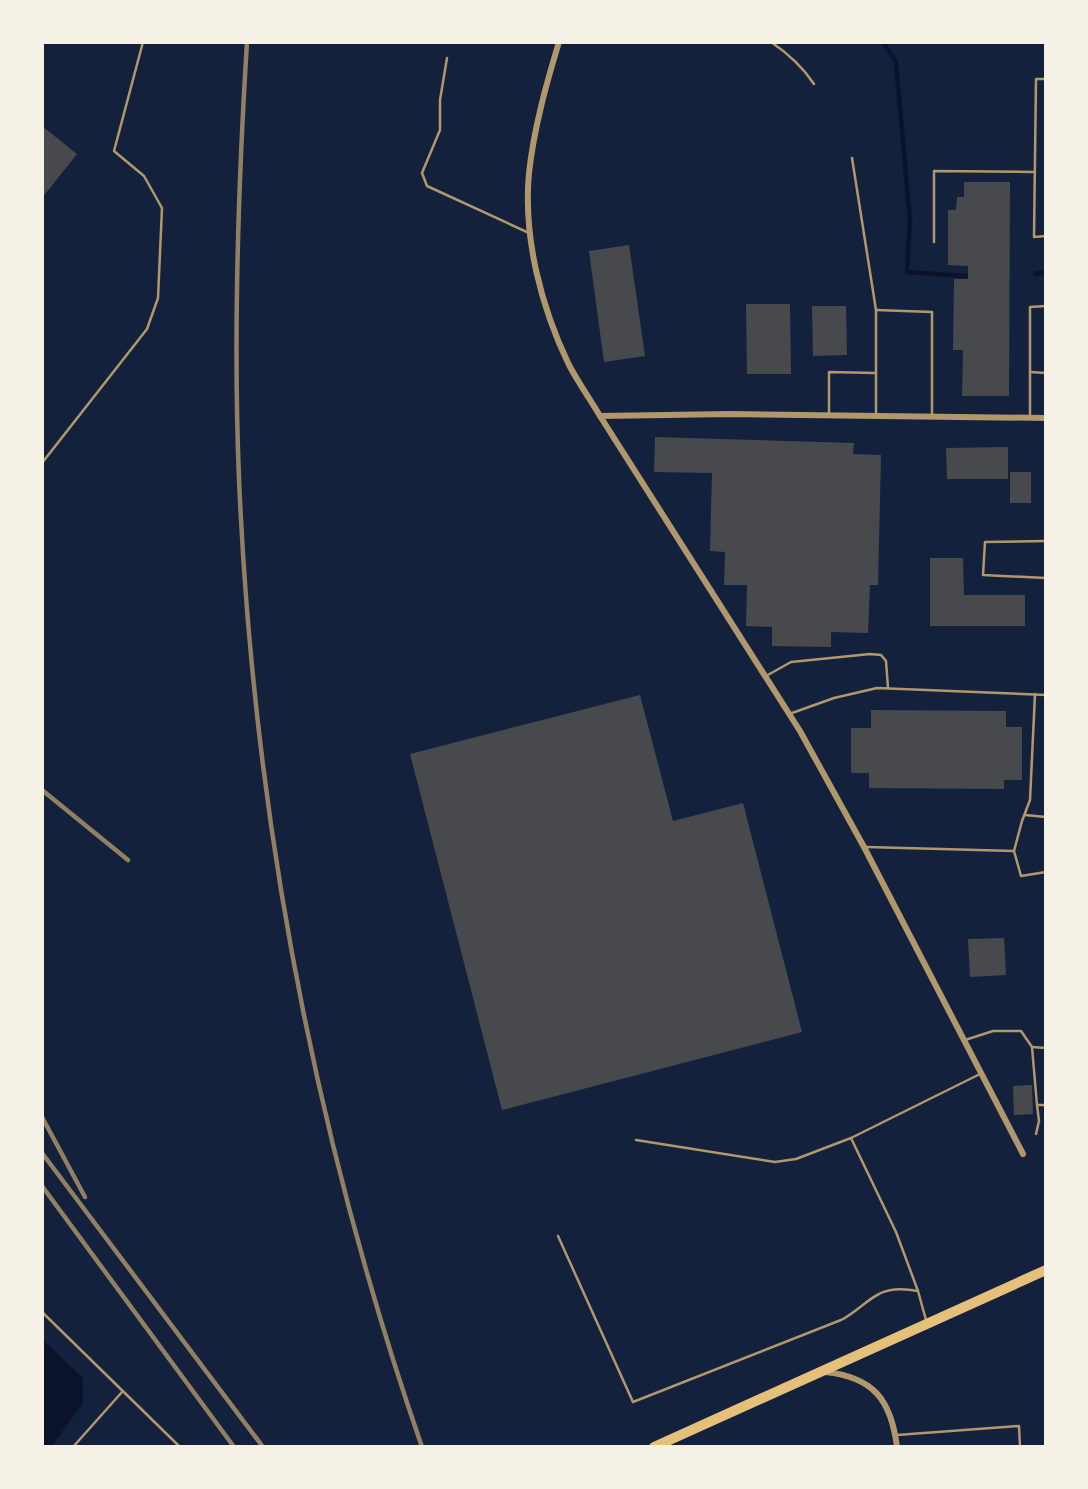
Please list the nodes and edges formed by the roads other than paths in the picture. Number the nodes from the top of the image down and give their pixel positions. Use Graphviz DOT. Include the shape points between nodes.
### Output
graph roads {
  1 [pos="143,42"];
  2 [pos="559,42"];
  3 [pos="771,42"];
  4 [pos="447,58"];
  5 [pos="1046,79"];
  6 [pos="814,83"];
  7 [pos="852,158"];
  8 [pos="1035,172"];
  9 [pos="531,234"];
  10 [pos="1046,236"];
  11 [pos="934,242"];
  12 [pos="1046,306"];
  13 [pos="877,310"];
  14 [pos="1030,372"];
  15 [pos="876,373"];
  16 [pos="1046,373"];
  17 [pos="829,415"];
  18 [pos="600,416"];
  19 [pos="876,416"];
  20 [pos="932,417"];
  21 [pos="1030,417"];
  22 [pos="1046,418"];
  23 [pos="42,463"];
  24 [pos="1046,541"];
  25 [pos="1046,578"];
  26 [pos="764,677"];
  27 [pos="888,688"];
  28 [pos="1035,694"];
  29 [pos="1046,695"];
  30 [pos="789,714"];
  31 [pos="1024,815"];
  32 [pos="1046,817"];
  33 [pos="864,846"];
  34 [pos="1014,850"];
  35 [pos="1046,872"];
  36 [pos="965,1040"];
  37 [pos="1032,1047"];
  38 [pos="1046,1048"];
  39 [pos="982,1074"];
  40 [pos="1037,1105"];
  41 [pos="1046,1105"];
  42 [pos="1036,1134"];
  43 [pos="851,1138"];
  44 [pos="636,1140"];
  45 [pos="1023,1154"];
  46 [pos="558,1236"];
  47 [pos="1046,1270"];
  48 [pos="918,1291"];
  49 [pos="42,1312"];
  50 [pos="927,1323"];
  51 [pos="821,1371"];
  52 [pos="123,1391"];
  53 [pos="896,1435"];
  54 [pos="73,1447"];
  55 [pos="180,1447"];
  56 [pos="654,1447"];
  57 [pos="897,1447"];
  58 [pos="1020,1447"];
  1 -- 23 [label="lane" via="114,151 144,176 162,208 158,298 147,329"];
  2 -- 9 [label="street" via="540,106 529,172"];
  3 -- 6 [label="lane"];
  4 -- 9 [label="lane" via="440,130 422,173 426,186"];
  5 -- 8 [label="lane" via="1036,79"];
  7 -- 13 [label="lane"];
  8 -- 10 [label="lane" via="1034,237"];
  8 -- 11 [label="lane" via="934,171"];
  9 -- 18 [label="street" via="548,313 571,368"];
  12 -- 14 [label="lane" via="1030,307"];
  13 -- 15 [label="lane"];
  13 -- 20 [label="lane" via="932,312"];
  14 -- 16 [label="lane"];
  14 -- 21 [label="lane"];
  15 -- 17 [label="lane" via="829,372"];
  15 -- 19 [label="lane"];
  17 -- 18 [label="street"];
  17 -- 19 [label="street"];
  18 -- 26 [label="street"];
  19 -- 20 [label="street"];
  20 -- 21 [label="street"];
  21 -- 22 [label="street"];
  24 -- 25 [label="lane" via="985,542 983,575"];
  26 -- 27 [label="lane" via="791,662 870,654 886,661"];
  26 -- 30 [label="street"];
  27 -- 28 [label="lane"];
  27 -- 30 [label="lane" via="834,698"];
  28 -- 29 [label="lane"];
  28 -- 31 [label="lane" via="1030,800"];
  30 -- 33 [label="street"];
  31 -- 32 [label="lane"];
  31 -- 34 [label="lane"];
  33 -- 34 [label="lane"];
  33 -- 36 [label="street"];
  34 -- 35 [label="lane" via="1021,876"];
  36 -- 37 [label="lane" via="993,1031 1021,1031"];
  36 -- 39 [label="street"];
  37 -- 38 [label="lane"];
  37 -- 40 [label="lane"];
  39 -- 43 [label="lane"];
  39 -- 45 [label="street"];
  40 -- 41 [label="lane"];
  40 -- 42 [label="lane"];
  43 -- 44 [label="lane" via="775,1162"];
  43 -- 48 [label="lane" via="896,1232"];
  46 -- 48 [label="lane" via="633,1402 841,1320 879,1293"];
  47 -- 50 [label="main road"];
  48 -- 50 [label="lane"];
  49 -- 52 [label="lane"];
  50 -- 51 [label="main road"];
  51 -- 53 [label="street" via="858,1378 872,1387 881,1397"];
  51 -- 56 [label="main road"];
  52 -- 54 [label="lane"];
  52 -- 55 [label="lane"];
  53 -- 57 [label="street"];
  53 -- 58 [label="lane" via="1019,1426"];
}
